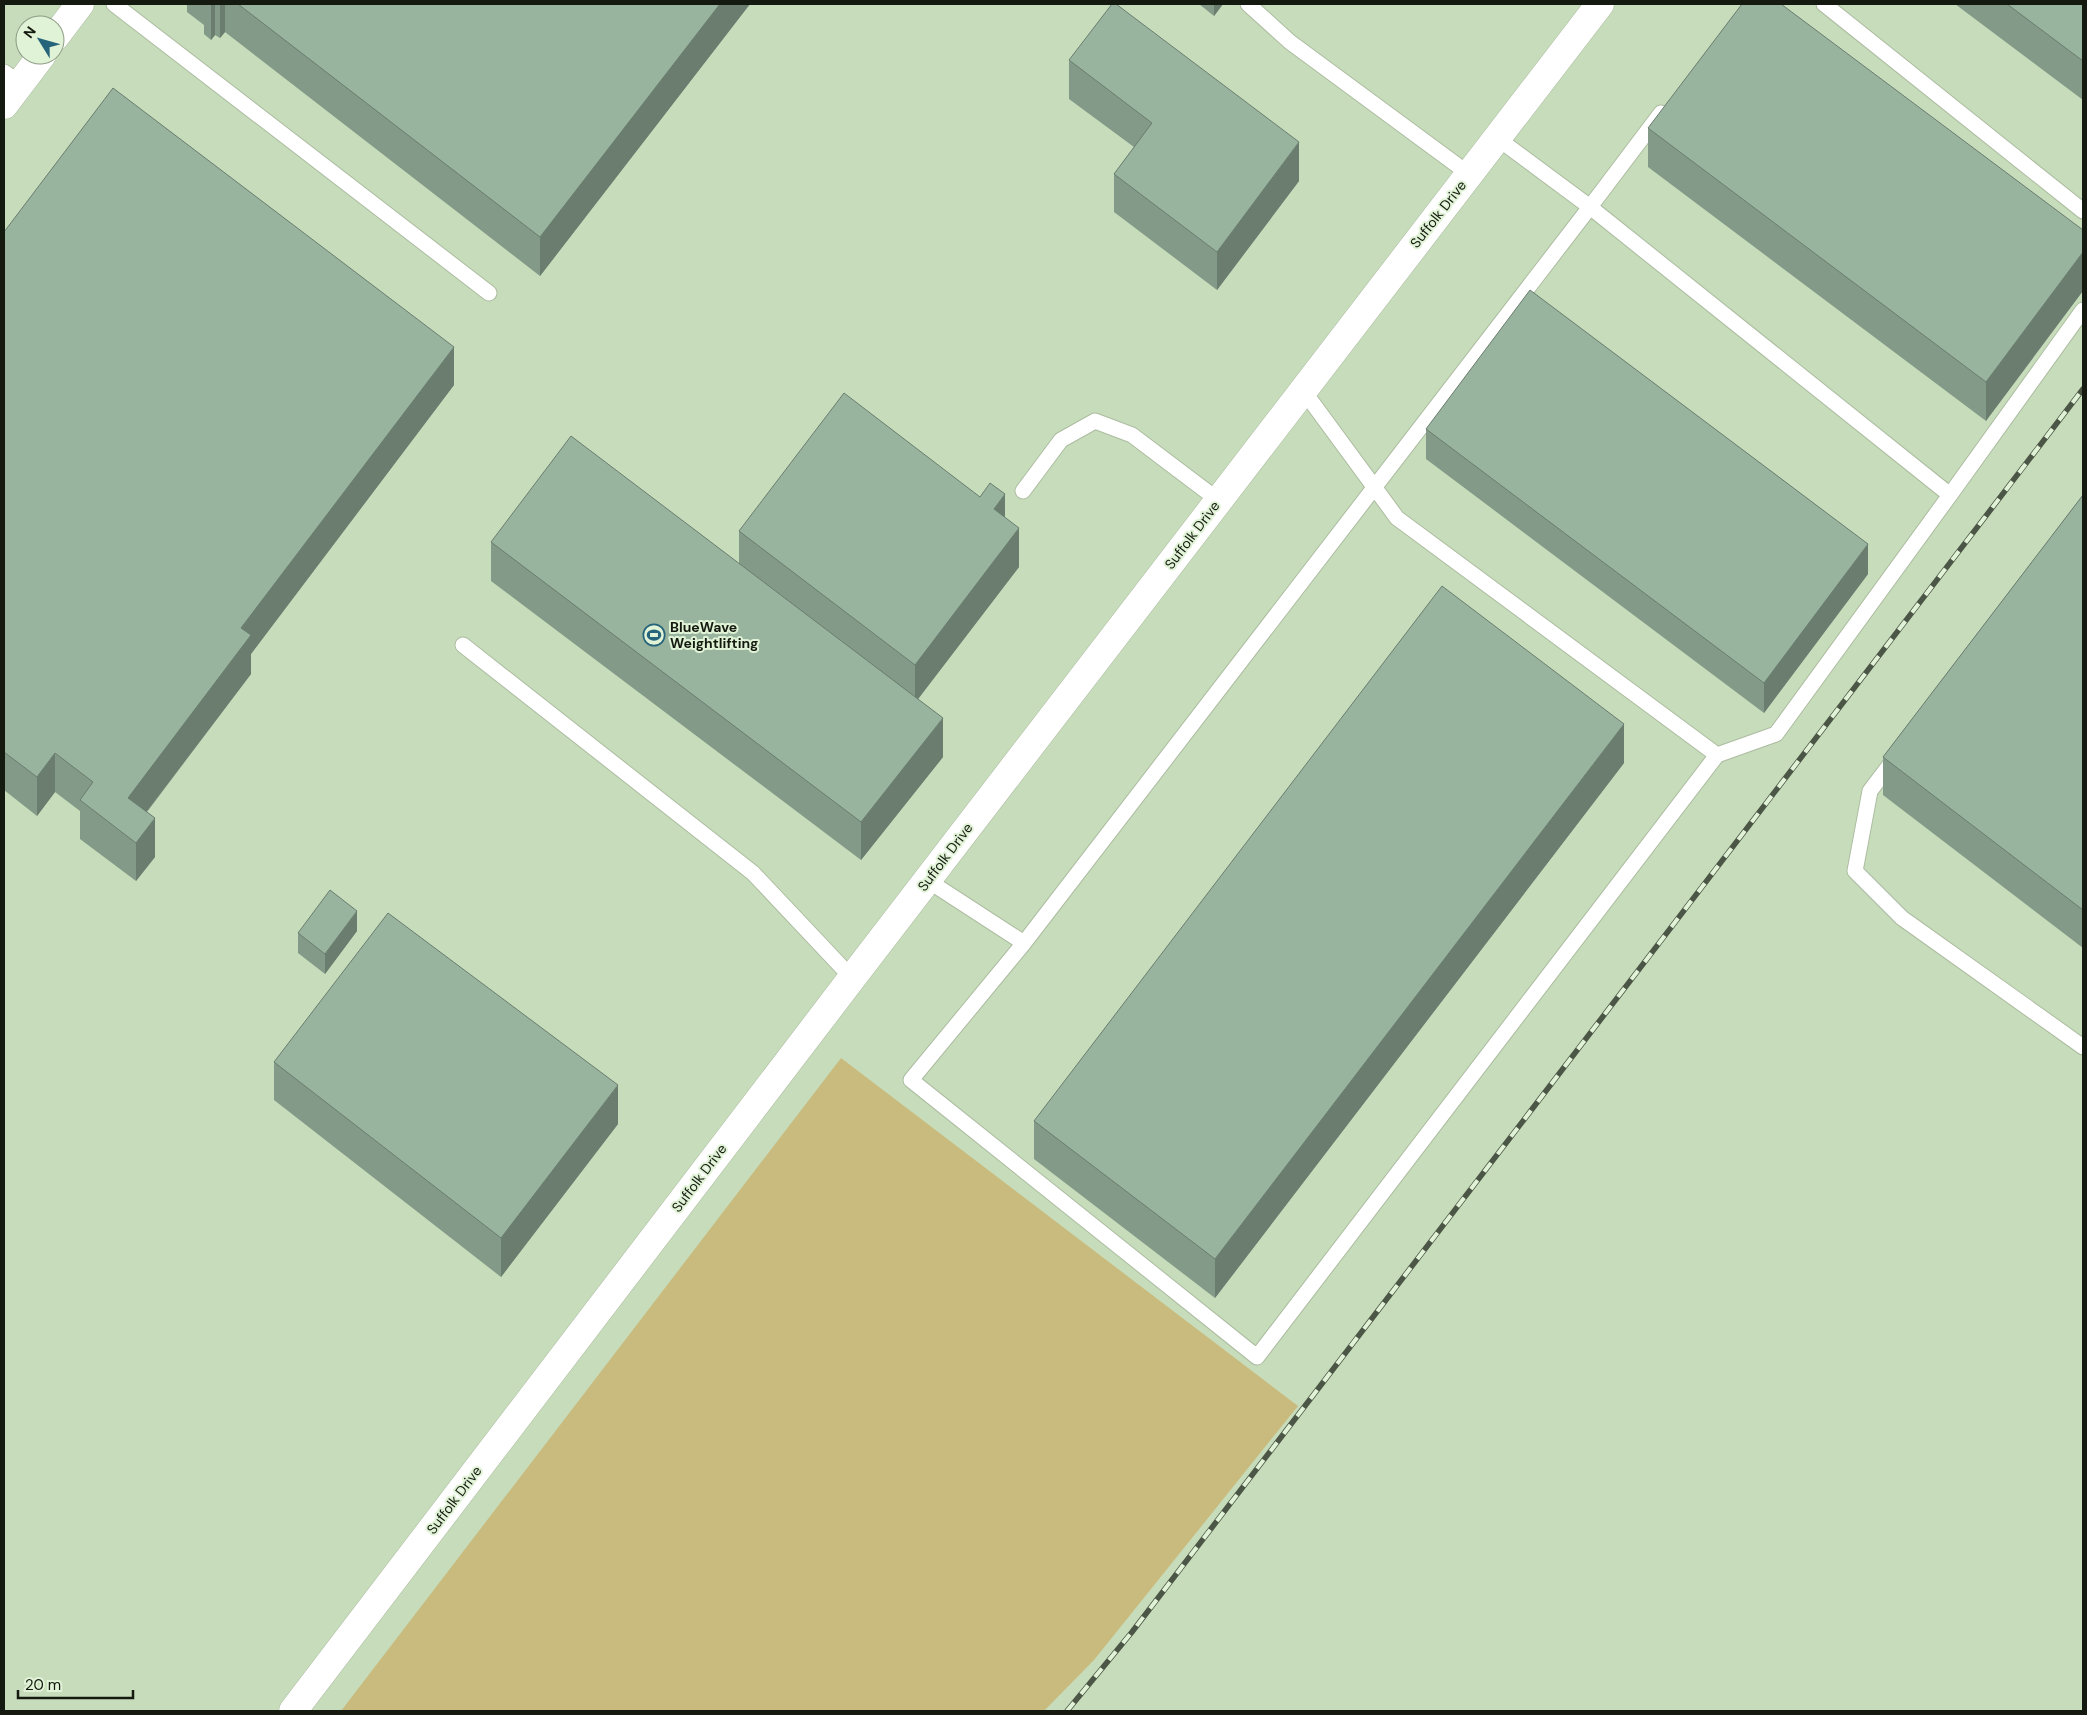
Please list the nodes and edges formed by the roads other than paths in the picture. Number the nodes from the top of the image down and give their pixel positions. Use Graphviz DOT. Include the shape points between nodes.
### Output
graph roads {
  1 [pos="80,4"];
  2 [pos="114,4"];
  3 [pos="1248,4"];
  4 [pos="1600,4"];
  5 [pos="1824,4"];
  6 [pos="65,24"];
  7 [pos="29,65"];
  8 [pos="12,78"];
  9 [pos="1672,97"];
  10 [pos="4,105"];
  11 [pos="1497,138"];
  12 [pos="1469,174"];
  13 [pos="1590,207"];
  14 [pos="2083,211"];
  15 [pos="490,293"];
  16 [pos="2083,310"];
  17 [pos="1303,390"];
  18 [pos="1375,487"];
  19 [pos="1023,491"];
  20 [pos="1950,495"];
  21 [pos="1218,500"];
  22 [pos="463,645"];
  23 [pos="1907,743"];
  24 [pos="1717,755"];
  25 [pos="927,880"];
  26 [pos="1024,943"];
  27 [pos="852,978"];
  28 [pos="2083,1047"];
  29 [pos="293,1711"];
  1 -- 6 [label="street"];
  2 -- 15 [label="lane"];
  3 -- 12 [label="lane" via="1290,42"];
  4 -- 11 [label="street, Suffolk Drive"];
  5 -- 14 [label="lane"];
  7 -- 8 [label="street"];
  8 -- 10 [label="street"];
  9 -- 13 [label="lane"];
  11 -- 12 [label="street, Suffolk Drive"];
  11 -- 13 [label="lane"];
  12 -- 17 [label="street, Suffolk Drive"];
  13 -- 18 [label="lane"];
  13 -- 20 [label="lane"];
  16 -- 20 [label="lane"];
  17 -- 18 [label="lane"];
  17 -- 21 [label="street, Suffolk Drive"];
  18 -- 24 [label="lane" via="1397,518"];
  18 -- 26 [label="lane"];
  19 -- 21 [label="lane" via="1061,440 1095,421 1132,435"];
  20 -- 24 [label="lane" via="1776,734"];
  21 -- 25 [label="street, Suffolk Drive"];
  22 -- 27 [label="lane" via="753,873"];
  23 -- 28 [label="lane" via="1870,791 1855,870 1902,918"];
  24 -- 26 [label="lane" via="1257,1357 911,1080"];
  25 -- 26 [label="lane"];
  25 -- 27 [label="street, Suffolk Drive"];
  27 -- 29 [label="street, Suffolk Drive"];
}
